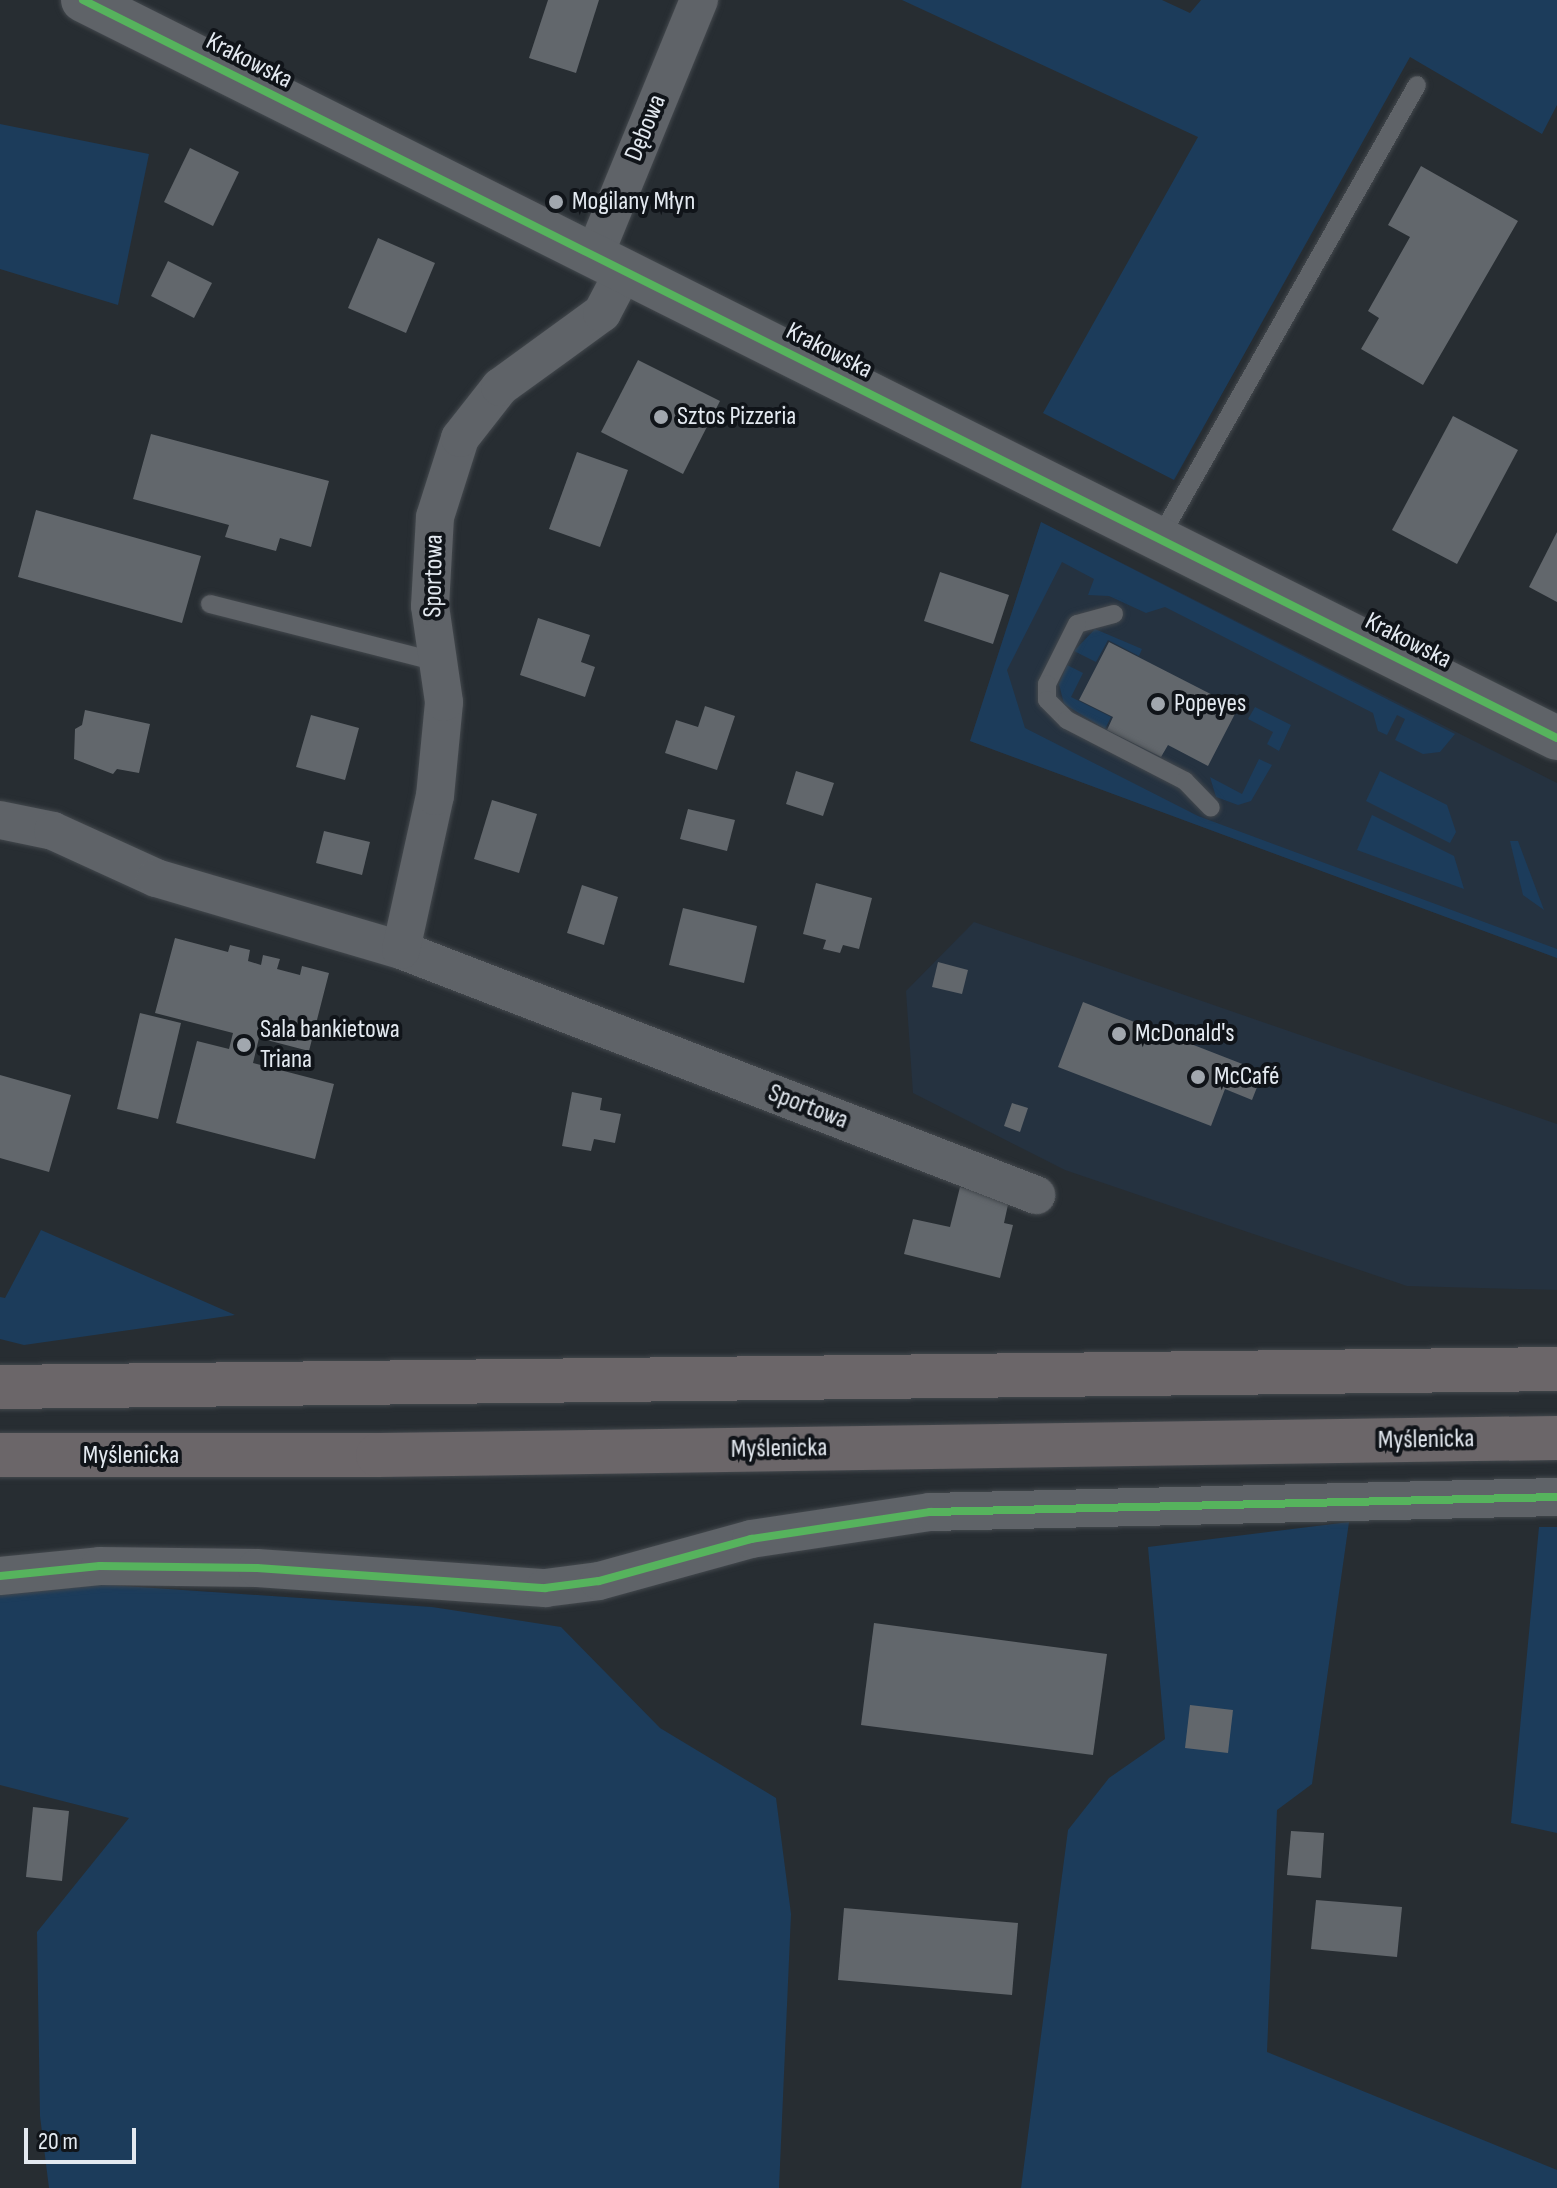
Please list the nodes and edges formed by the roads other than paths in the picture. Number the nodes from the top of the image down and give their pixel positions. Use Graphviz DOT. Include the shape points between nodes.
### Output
graph roads {
  1 [pos="83,0"];
  2 [pos="699,0"];
  3 [pos="1417,85"];
  4 [pos="609,264"];
  5 [pos="1159,539"];
  6 [pos="210,604"];
  7 [pos="1114,614"];
  8 [pos="438,662"];
  9 [pos="1557,738"];
  10 [pos="1211,808"];
  11 [pos="0,820"];
  12 [pos="401,950"];
  13 [pos="1036,1195"];
  14 [pos="1557,1369"];
  15 [pos="0,1387"];
  16 [pos="1557,1438"];
  17 [pos="0,1455"];
  18 [pos="1557,1497"];
  19 [pos="0,1576"];
  1 -- 4 [label="street, Krakowska"];
  2 -- 4 [label="street, Dębowa"];
  3 -- 5 [label="lane"];
  4 -- 5 [label="street, Krakowska"];
  4 -- 8 [label="street, Sportowa" via="602,313 500,387 460,438 435,517 430,606"];
  5 -- 9 [label="street, Krakowska"];
  6 -- 8 [label="lane"];
  7 -- 10 [label="lane" via="1077,624 1047,684 1047,700 1067,720 1185,781"];
  8 -- 12 [label="street, Sportowa" via="444,702 435,796"];
  11 -- 12 [label="street, Sportowa" via="53,831 156,878"];
  12 -- 13 [label="street, Sportowa"];
  14 -- 15 [label="highway"];
  16 -- 17 [label="highway, Myślenicka" via="378,1455"];
  18 -- 19 [label="street" via="930,1512 751,1539 599,1581 545,1588 257,1568 100,1566"];
}
